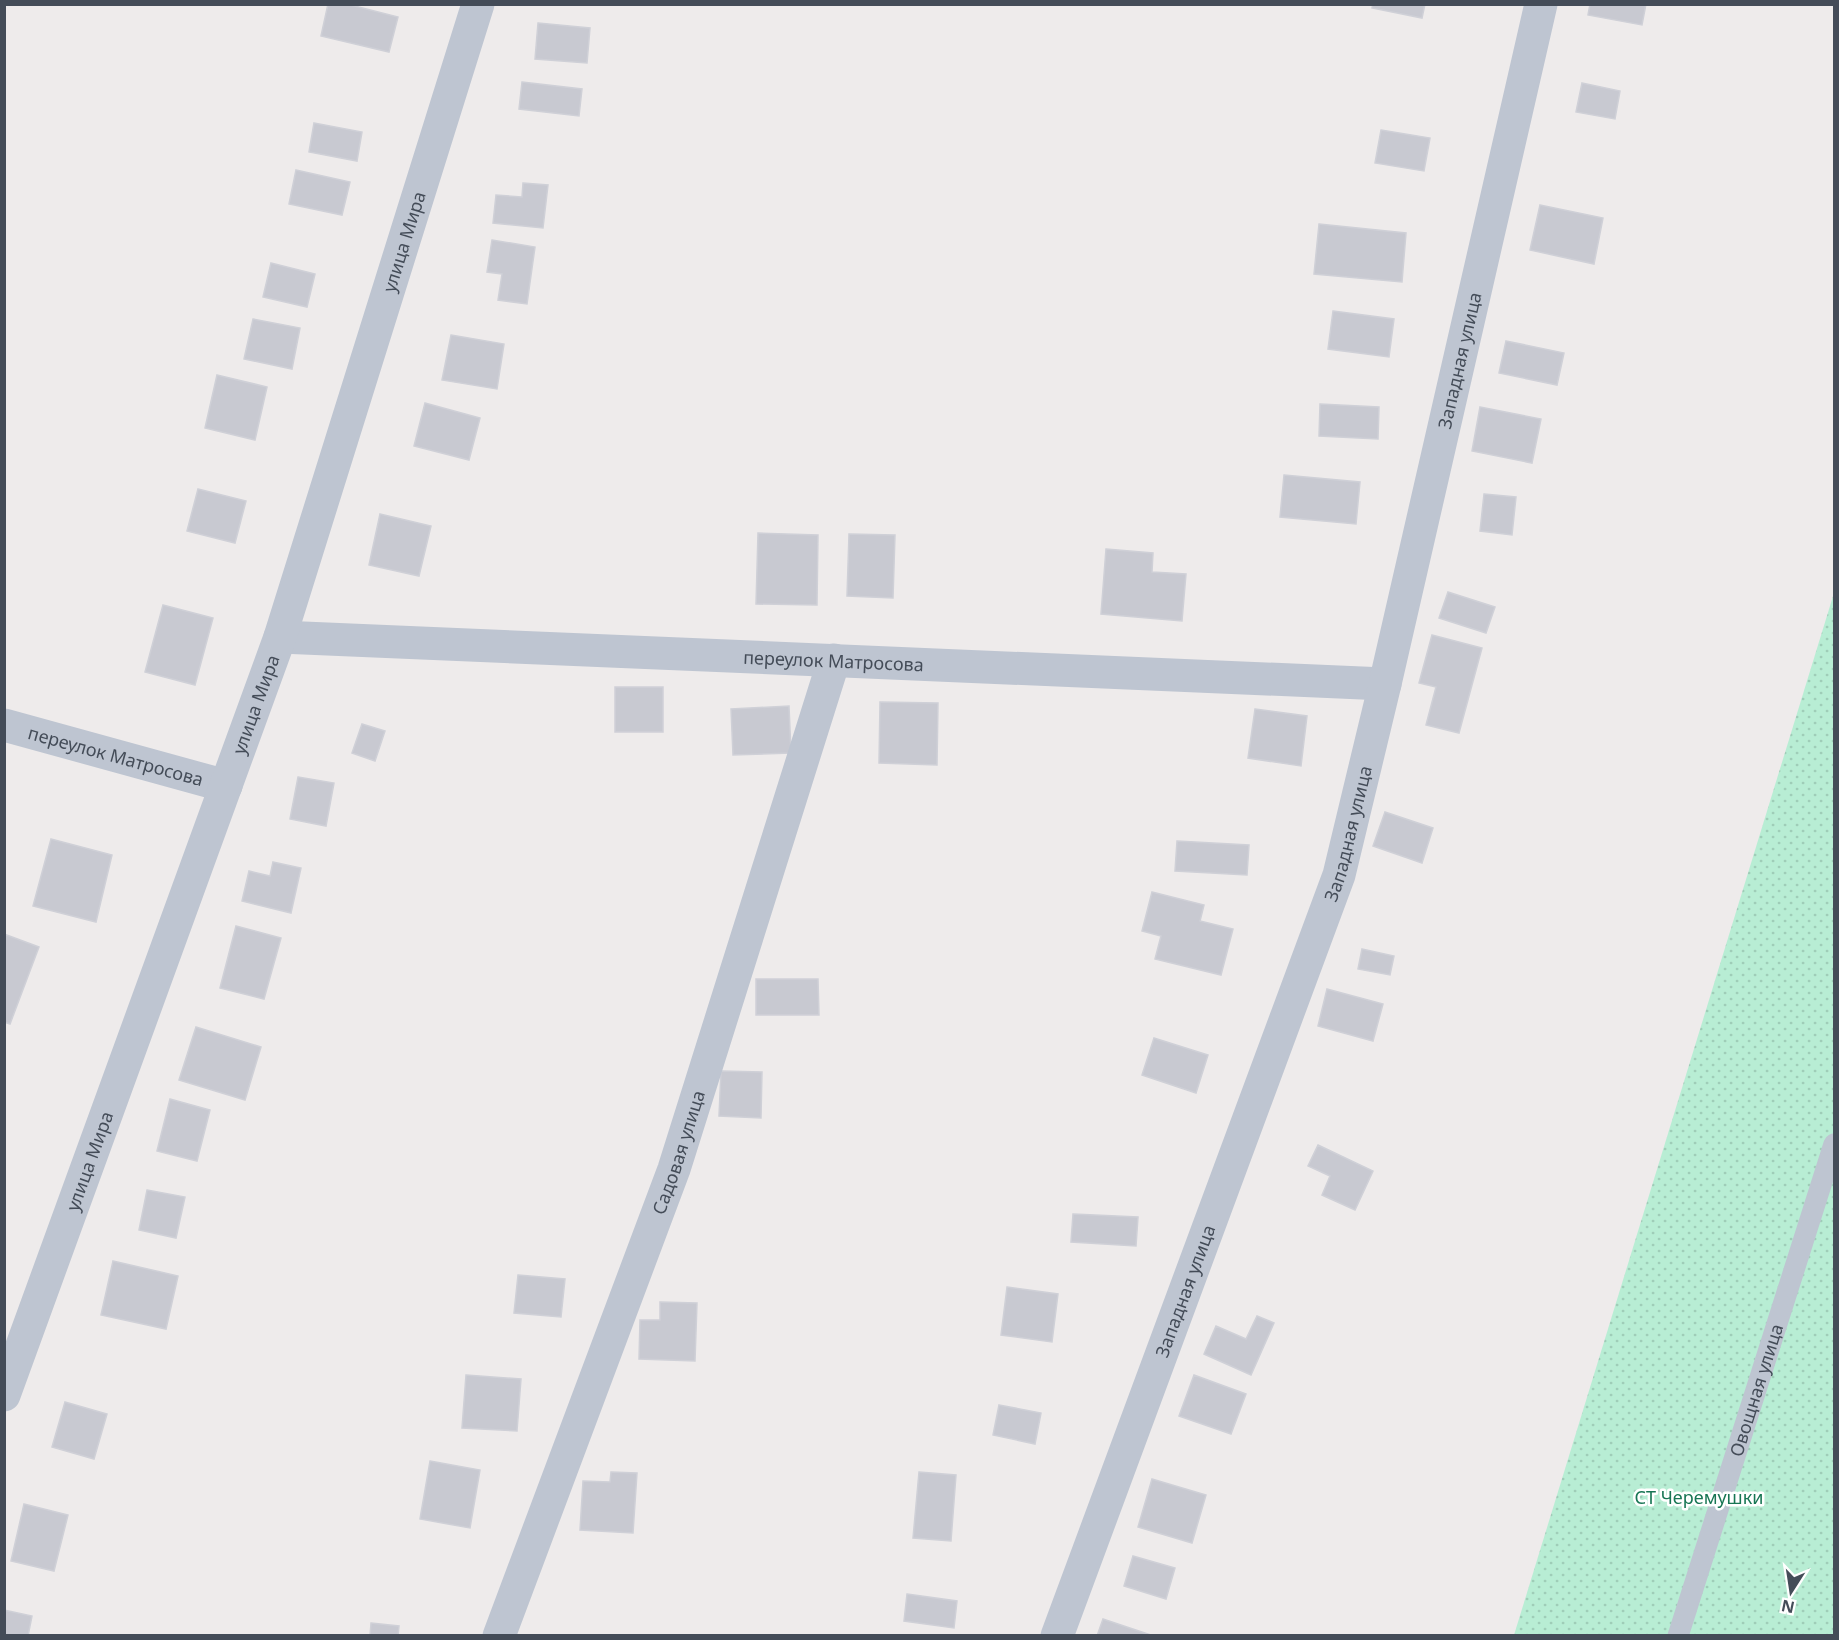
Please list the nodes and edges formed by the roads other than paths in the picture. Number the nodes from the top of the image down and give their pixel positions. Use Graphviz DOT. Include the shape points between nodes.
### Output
graph roads {
  1 [pos="478,4"];
  2 [pos="1541,4"];
  3 [pos="280,637"];
  4 [pos="834,660"];
  5 [pos="1386,684"];
  6 [pos="4,725"];
  7 [pos="226,786"];
  8 [pos="1834,1144"];
  9 [pos="4,1395"];
  10 [pos="499,1635"];
  11 [pos="1057,1635"];
  12 [pos="1678,1635"];
  1 -- 3 [label="street, улица Мира"];
  2 -- 5 [label="street, Западная улица"];
  3 -- 4 [label="street, переулок Матросова"];
  3 -- 7 [label="street, улица Мира"];
  4 -- 5 [label="street, переулок Матросова"];
  4 -- 10 [label="street, Садовая улица" via="675,1169"];
  5 -- 11 [label="street, Западная улица" via="1339,875"];
  6 -- 7 [label="street, переулок Матросова"];
  7 -- 9 [label="street, улица Мира"];
  8 -- 12 [label="lane, Овощная улица"];
}
